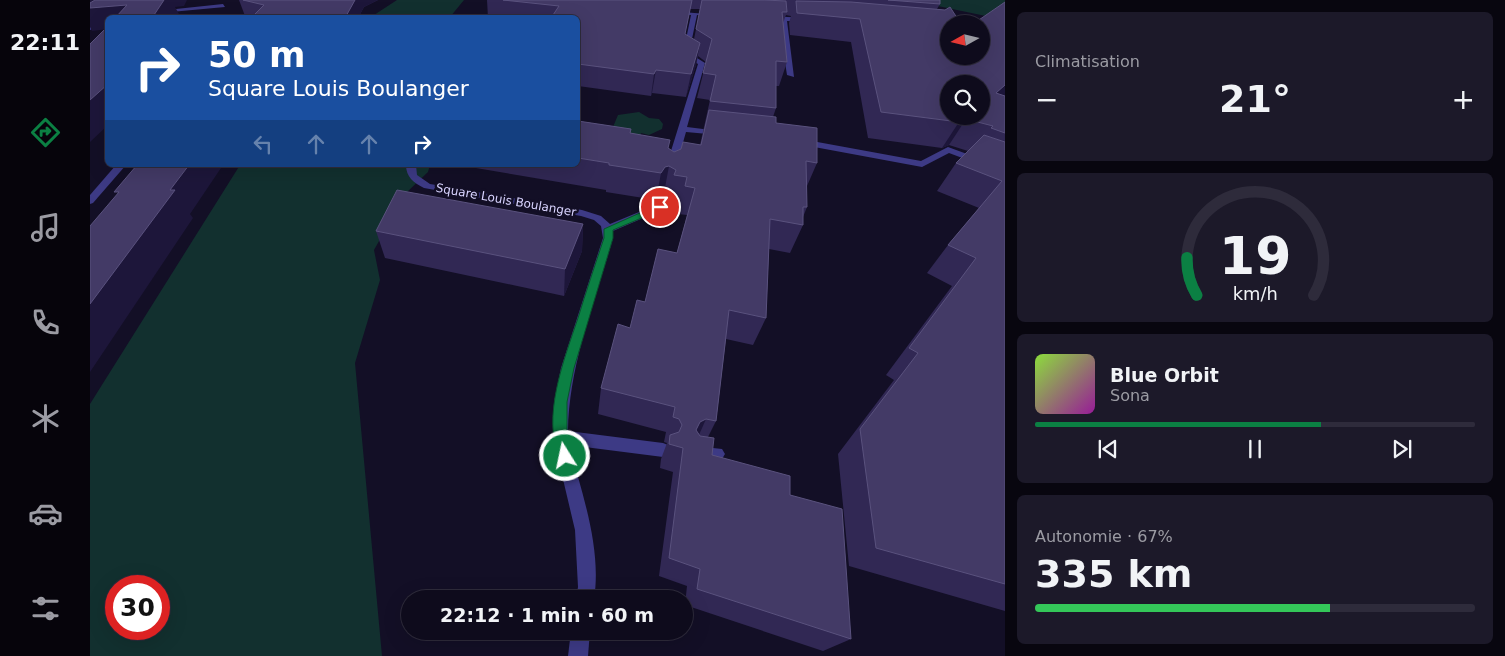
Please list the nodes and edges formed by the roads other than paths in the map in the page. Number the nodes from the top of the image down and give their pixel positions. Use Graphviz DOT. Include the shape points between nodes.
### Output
graph roads {
  1 [pos="223,6"];
  2 [pos="153,12"];
  3 [pos="666,12"];
  4 [pos="694,14"];
  5 [pos="721,16"];
  6 [pos="757,17"];
  7 [pos="105,19"];
  8 [pos="784,19"];
  9 [pos="811,21"];
  10 [pos="90,28"];
  11 [pos="790,75"];
  12 [pos="682,128"];
  13 [pos="730,134"];
  14 [pos="788,140"];
  15 [pos="118,167"];
  16 [pos="411,167"];
  17 [pos="1005,171"];
  18 [pos="669,174"];
  19 [pos="663,198"];
  20 [pos="90,201"];
  21 [pos="608,229"];
  22 [pos="560,437"];
  23 [pos="663,450"];
  24 [pos="695,453"];
  25 [pos="717,454"];
  26 [pos="586,590"];
  27 [pos="580,640"];
  28 [pos="578,656"];
  1 -- 2 [label="street"];
  3 -- 4 [label="street"];
  4 -- 5 [label="street"];
  4 -- 12 [label="street" via="686,54 702,63"];
  6 -- 8 [label="street"];
  7 -- 10 [label="street"];
  8 -- 9 [label="street"];
  8 -- 11 [label="street"];
  12 -- 13 [label="street"];
  12 -- 18 [label="street"];
  14 -- 17 [label="street" via="922,164 948,150"];
  15 -- 20 [label="street"];
  16 -- 21 [label="street, Square Louis Boulanger" via="417,181 427,186 582,213 597,217 605,222"];
  19 -- 21 [label="street" via="660,207"];
  21 -- 22 [label="street" via="568,368 561,402"];
  22 -- 23 [label="street"];
  22 -- 26 [label="street" via="583,530"];
  24 -- 25 [label="street"];
  27 -- 28 [label="street"];
}
